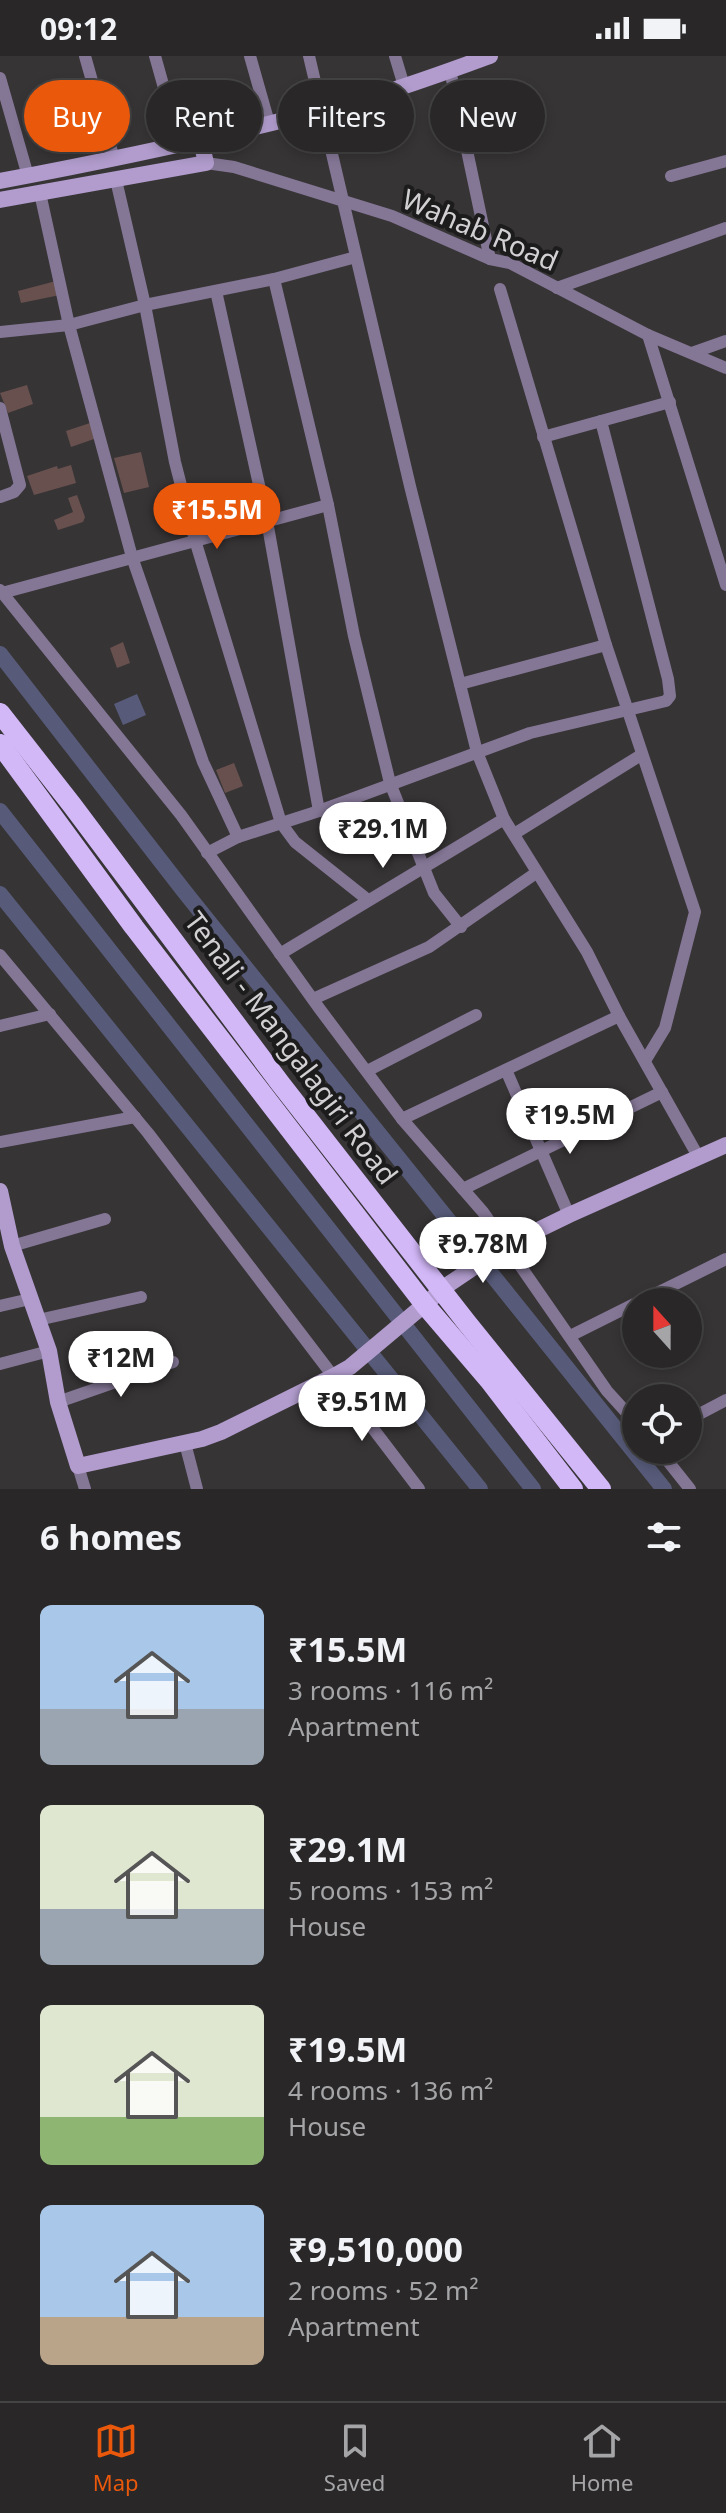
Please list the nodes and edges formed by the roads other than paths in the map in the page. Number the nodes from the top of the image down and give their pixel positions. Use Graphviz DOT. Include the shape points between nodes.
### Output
graph roads {
  1 [pos="85,56"];
  2 [pos="155,56"];
  3 [pos="250,56"];
  4 [pos="309,56"];
  5 [pos="395,56"];
  6 [pos="490,56"];
  7 [pos="450,70"];
  8 [pos="0,78"];
  9 [pos="162,80"];
  10 [pos="315,80"];
  11 [pos="402,80"];
  12 [pos="414,83"];
  13 [pos="278,121"];
  14 [pos="269,123"];
  15 [pos="262,125"];
  16 [pos="147,152"];
  17 [pos="204,152"];
  18 [pos="332,152"];
  19 [pos="114,159"];
  20 [pos="726,161"];
  21 [pos="206,163"];
  22 [pos="28,176"];
  23 [pos="671,176"];
  24 [pos="116,180"];
  25 [pos="0,181"];
  26 [pos="40,193"];
  27 [pos="0,200"];
  28 [pos="343,201"];
  29 [pos="726,228"];
  30 [pos="356,257"];
  31 [pos="490,259"];
  32 [pos="274,279"];
  33 [pos="557,288"];
  34 [pos="500,289"];
  35 [pos="216,291"];
  36 [pos="145,305"];
  37 [pos="69,325"];
  38 [pos="0,332"];
  39 [pos="648,335"];
  40 [pos="726,341"];
  41 [pos="692,353"];
  42 [pos="726,368"];
  43 [pos="670,402"];
  44 [pos="0,408"];
  45 [pos="601,421"];
  46 [pos="543,437"];
  47 [pos="0,497"];
  48 [pos="328,505"];
  49 [pos="267,521"];
  50 [pos="195,540"];
  51 [pos="132,557"];
  52 [pos="726,585"];
  53 [pos="1,592"];
  54 [pos="606,645"];
  55 [pos="460,684"];
  56 [pos="627,711"];
  57 [pos="0,713"];
  58 [pos="0,744"];
  59 [pos="477,752"];
  60 [pos="641,755"];
  61 [pos="390,783"];
  62 [pos="319,811"];
  63 [pos="504,819"];
  64 [pos="281,823"];
  65 [pos="514,834"];
  66 [pos="238,837"];
  67 [pos="207,853"];
  68 [pos="424,866"];
  69 [pos="536,873"];
  70 [pos="368,900"];
  71 [pos="461,927"];
  72 [pos="280,954"];
  73 [pos="0,955"];
  74 [pos="313,999"];
  75 [pos="50,1014"];
  76 [pos="476,1015"];
  77 [pos="619,1016"];
  78 [pos="0,1026"];
  79 [pos="645,1061"];
  80 [pos="506,1070"];
  81 [pos="367,1071"];
  82 [pos="662,1092"];
  83 [pos="135,1117"];
  84 [pos="402,1119"];
  85 [pos="0,1142"];
  86 [pos="726,1145"];
  87 [pos="541,1150"];
  88 [pos="699,1158"];
  89 [pos="463,1189"];
  90 [pos="0,1191"];
  91 [pos="569,1215"];
  92 [pos="105,1219"];
  93 [pos="12,1246"];
  94 [pos="501,1249"];
  95 [pos="726,1259"];
  96 [pos="445,1287"];
  97 [pos="667,1288"];
  98 [pos="141,1297"];
  99 [pos="30,1299"];
  100 [pos="0,1306"];
  101 [pos="421,1308"];
  102 [pos="622,1310"];
  103 [pos="38,1320"];
  104 [pos="570,1336"];
  105 [pos="49,1351"];
  106 [pos="173,1362"];
  107 [pos="0,1364"];
  108 [pos="334,1376"];
  109 [pos="726,1400"];
  110 [pos="58,1402"];
  111 [pos="622,1408"];
  112 [pos="702,1413"];
  113 [pos="185,1443"];
  114 [pos="670,1464"];
  115 [pos="78,1466"];
  116 [pos="85,1489"];
  117 [pos="197,1489"];
  118 [pos="419,1489"];
  119 [pos="573,1489"];
  120 [pos="601,1489"];
  121 [pos="690,1489"];
  1 -- 19 [label="street"];
  2 -- 9 [label="street"];
  3 -- 14 [label="street"];
  4 -- 10 [label="street"];
  5 -- 11 [label="street"];
  6 -- 7 [label="street"];
  7 -- 12 [label="street"];
  7 -- 31 [label="street"];
  8 -- 22 [label="street"];
  13 -- 14 [label="street"];
  14 -- 15 [label="street"];
  16 -- 19 [label="street"];
  17 -- 21 [label="street"];
  18 -- 28 [label="street"];
  19 -- 22 [label="street"];
  20 -- 23 [label="street"];
  21 -- 24 [label="street"];
  21 -- 28 [label="street, Wahab Road"];
  22 -- 25 [label="street"];
  24 -- 26 [label="street"];
  24 -- 36 [label="street"];
  26 -- 27 [label="street"];
  26 -- 37 [label="street"];
  28 -- 30 [label="street"];
  28 -- 31 [label="street, Wahab Road" via="392,216"];
  29 -- 33 [label="street"];
  30 -- 32 [label="street"];
  30 -- 55 [label="street"];
  31 -- 33 [label="street, Wahab Road" via="510,263"];
  32 -- 35 [label="street"];
  32 -- 48 [label="street"];
  33 -- 39 [label="street, Wahab Road"];
  34 -- 46 [label="street"];
  35 -- 36 [label="street"];
  35 -- 49 [label="street"];
  36 -- 37 [label="street"];
  36 -- 50 [label="street"];
  37 -- 38 [label="street"];
  37 -- 51 [label="street"];
  39 -- 41 [label="street, Wahab Road"];
  39 -- 43 [label="street"];
  40 -- 41 [label="street"];
  41 -- 42 [label="street, Wahab Road"];
  43 -- 45 [label="street"];
  43 -- 52 [label="street"];
  44 -- 47 [label="street" via="20,485"];
  45 -- 46 [label="street"];
  45 -- 56 [label="street" via="670,690 659,704"];
  46 -- 54 [label="street"];
  48 -- 49 [label="street"];
  48 -- 61 [label="street"];
  49 -- 50 [label="street"];
  49 -- 62 [label="street"];
  50 -- 51 [label="street"];
  50 -- 64 [label="street"];
  51 -- 53 [label="street"];
  51 -- 66 [label="street" via="203,762"];
  53 -- 67 [label="street"];
  54 -- 55 [label="street"];
  54 -- 56 [label="street"];
  55 -- 59 [label="street"];
  56 -- 59 [label="street" via="545,728"];
  56 -- 60 [label="street"];
  57 -- 96 [label="main road, Tenali - Mangalagiri Road" via="280,1083"];
  58 -- 101 [label="main road"];
  59 -- 61 [label="street"];
  59 -- 63 [label="street"];
  60 -- 65 [label="street"];
  60 -- 79 [label="street" via="695,912 665,1028"];
  61 -- 62 [label="street"];
  61 -- 68 [label="street"];
  62 -- 64 [label="street"];
  63 -- 65 [label="street"];
  63 -- 68 [label="street"];
  64 -- 66 [label="street"];
  64 -- 70 [label="street" via="295,842"];
  65 -- 69 [label="street"];
  66 -- 67 [label="street"];
  67 -- 72 [label="street"];
  68 -- 70 [label="street"];
  68 -- 71 [label="street" via="434,893"];
  69 -- 71 [label="street"];
  69 -- 77 [label="street" via="587,952"];
  70 -- 72 [label="street"];
  71 -- 74 [label="street"];
  72 -- 74 [label="street"];
  73 -- 75 [label="street"];
  74 -- 81 [label="street"];
  75 -- 78 [label="street"];
  75 -- 83 [label="street"];
  76 -- 81 [label="street"];
  77 -- 79 [label="street"];
  77 -- 80 [label="street"];
  79 -- 82 [label="street"];
  80 -- 84 [label="street"];
  80 -- 87 [label="street"];
  81 -- 84 [label="street"];
  82 -- 87 [label="street"];
  82 -- 88 [label="street"];
  83 -- 85 [label="street"];
  83 -- 108 [label="street"];
  84 -- 89 [label="street"];
  86 -- 88 [label="street"];
  87 -- 89 [label="street"];
  87 -- 91 [label="street"];
  88 -- 91 [label="street"];
  89 -- 94 [label="street"];
  90 -- 93 [label="street"];
  91 -- 94 [label="street"];
  92 -- 93 [label="street"];
  93 -- 99 [label="street"];
  94 -- 96 [label="street"];
  94 -- 104 [label="street"];
  95 -- 97 [label="street"];
  96 -- 101 [label="street"];
  96 -- 120 [label="main road, Tenali - Mangalagiri Road"];
  98 -- 103 [label="street"];
  99 -- 100 [label="street"];
  99 -- 103 [label="street"];
  101 -- 108 [label="street"];
  101 -- 119 [label="main road" via="489,1380"];
  102 -- 104 [label="street"];
  103 -- 105 [label="street"];
  104 -- 111 [label="street"];
  105 -- 107 [label="street"];
  105 -- 110 [label="street"];
  106 -- 110 [label="street"];
  108 -- 113 [label="street" via="221,1432"];
  108 -- 118 [label="street"];
  109 -- 112 [label="street"];
  110 -- 115 [label="street"];
  113 -- 115 [label="street"];
  113 -- 117 [label="street"];
  114 -- 121 [label="street"];
  115 -- 116 [label="street"];
}
